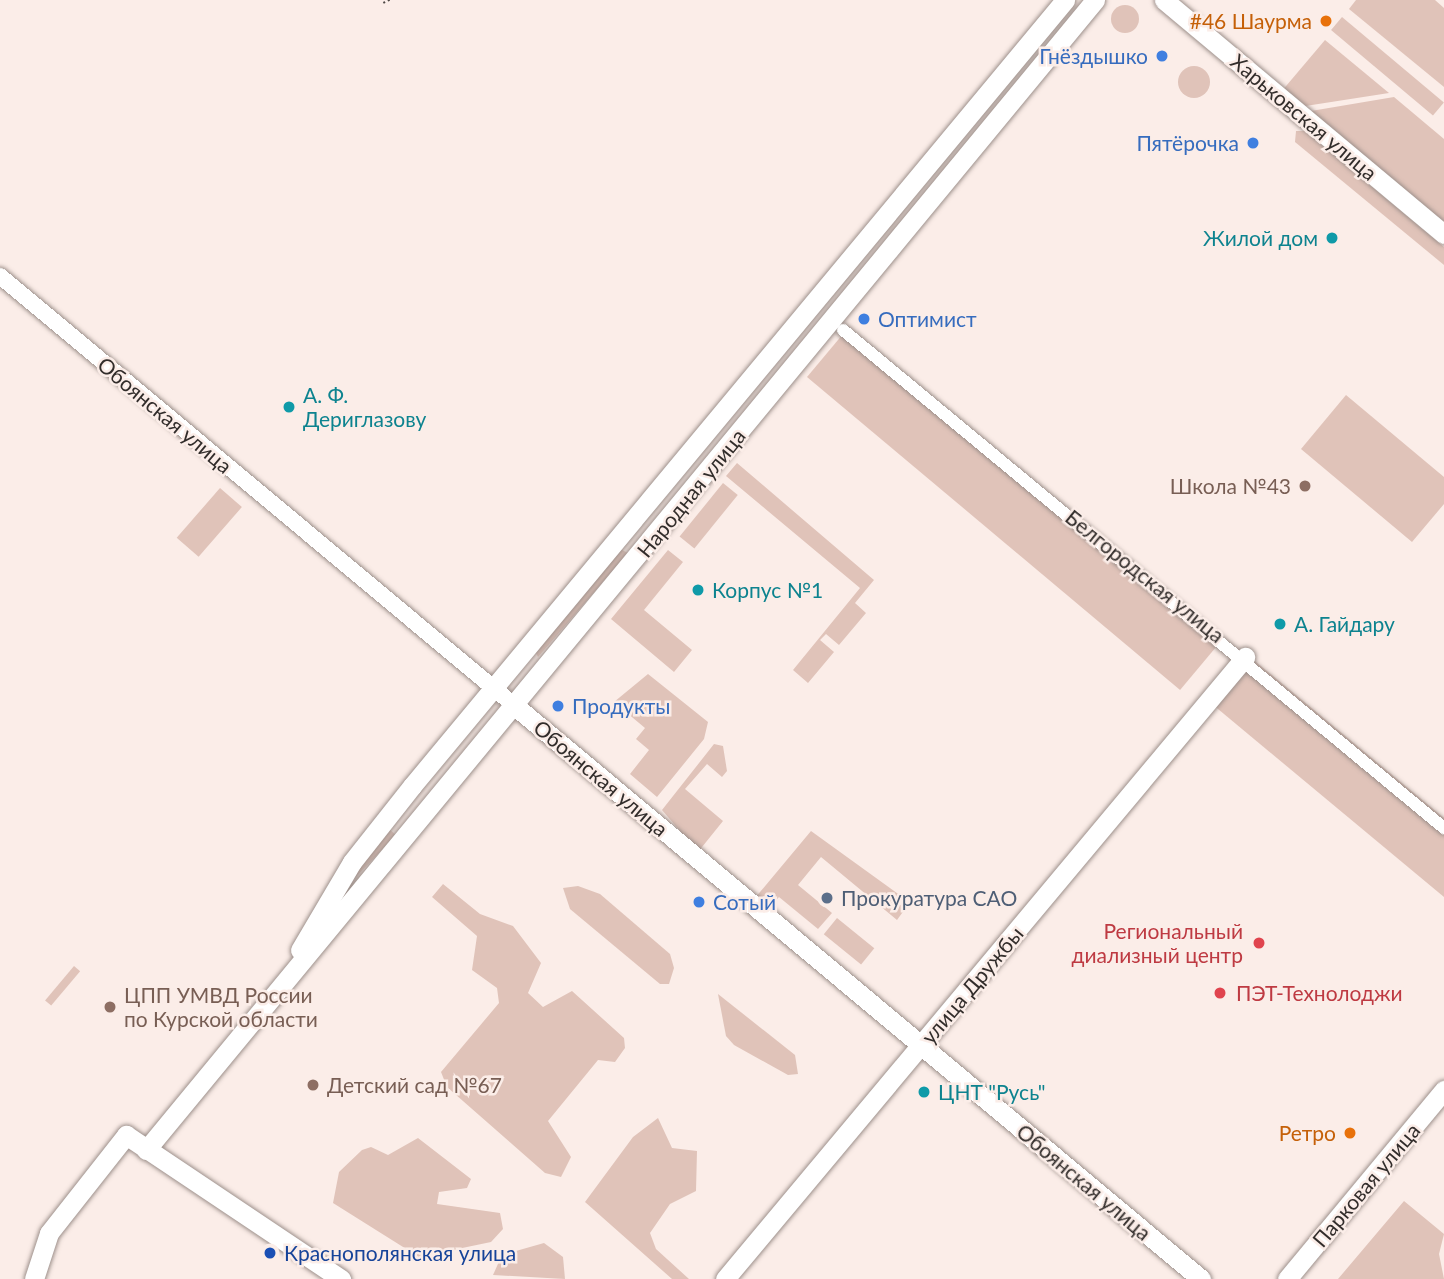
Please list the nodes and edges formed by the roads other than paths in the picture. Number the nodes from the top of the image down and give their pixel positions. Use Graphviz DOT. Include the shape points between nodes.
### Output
graph roads {
  1 [pos="1065,0"];
  2 [pos="1095,0"];
  3 [pos="1164,0"];
  4 [pos="1444,234"];
  5 [pos="0,276"];
  6 [pos="843,330"];
  7 [pos="1245,657"];
  8 [pos="493,688"];
  9 [pos="515,706"];
  10 [pos="1444,828"];
  11 [pos="284,982"];
  12 [pos="920,1046"];
  13 [pos="1444,1090"];
  14 [pos="146,1150"];
  15 [pos="34,1279"];
  16 [pos="341,1279"];
  17 [pos="725,1279"];
  18 [pos="1201,1279"];
  19 [pos="1287,1279"];
  1 -- 8 [label="street, Народная улица"];
  2 -- 9 [label="street, Народная улица"];
  3 -- 4 [label="street, Харьковская улица"];
  5 -- 8 [label="street, Обоянская улица"];
  6 -- 7 [label="street, Белгородская улица"];
  7 -- 10 [label="street, Белгородская улица"];
  7 -- 12 [label="street, улица Дружбы"];
  8 -- 9 [label="street, Обоянская улица"];
  8 -- 11 [label="street, Народная улица" via="352,862"];
  9 -- 11 [label="street, Народная улица"];
  9 -- 12 [label="street, Обоянская улица"];
  11 -- 14 [label="street, Народная улица"];
  12 -- 17 [label="street, улица Дружбы"];
  12 -- 18 [label="street, Обоянская улица"];
  13 -- 19 [label="street, Парковая улица"];
  14 -- 15 [label="street" via="126,1135 49,1233"];
  14 -- 16 [label="street"];
}
